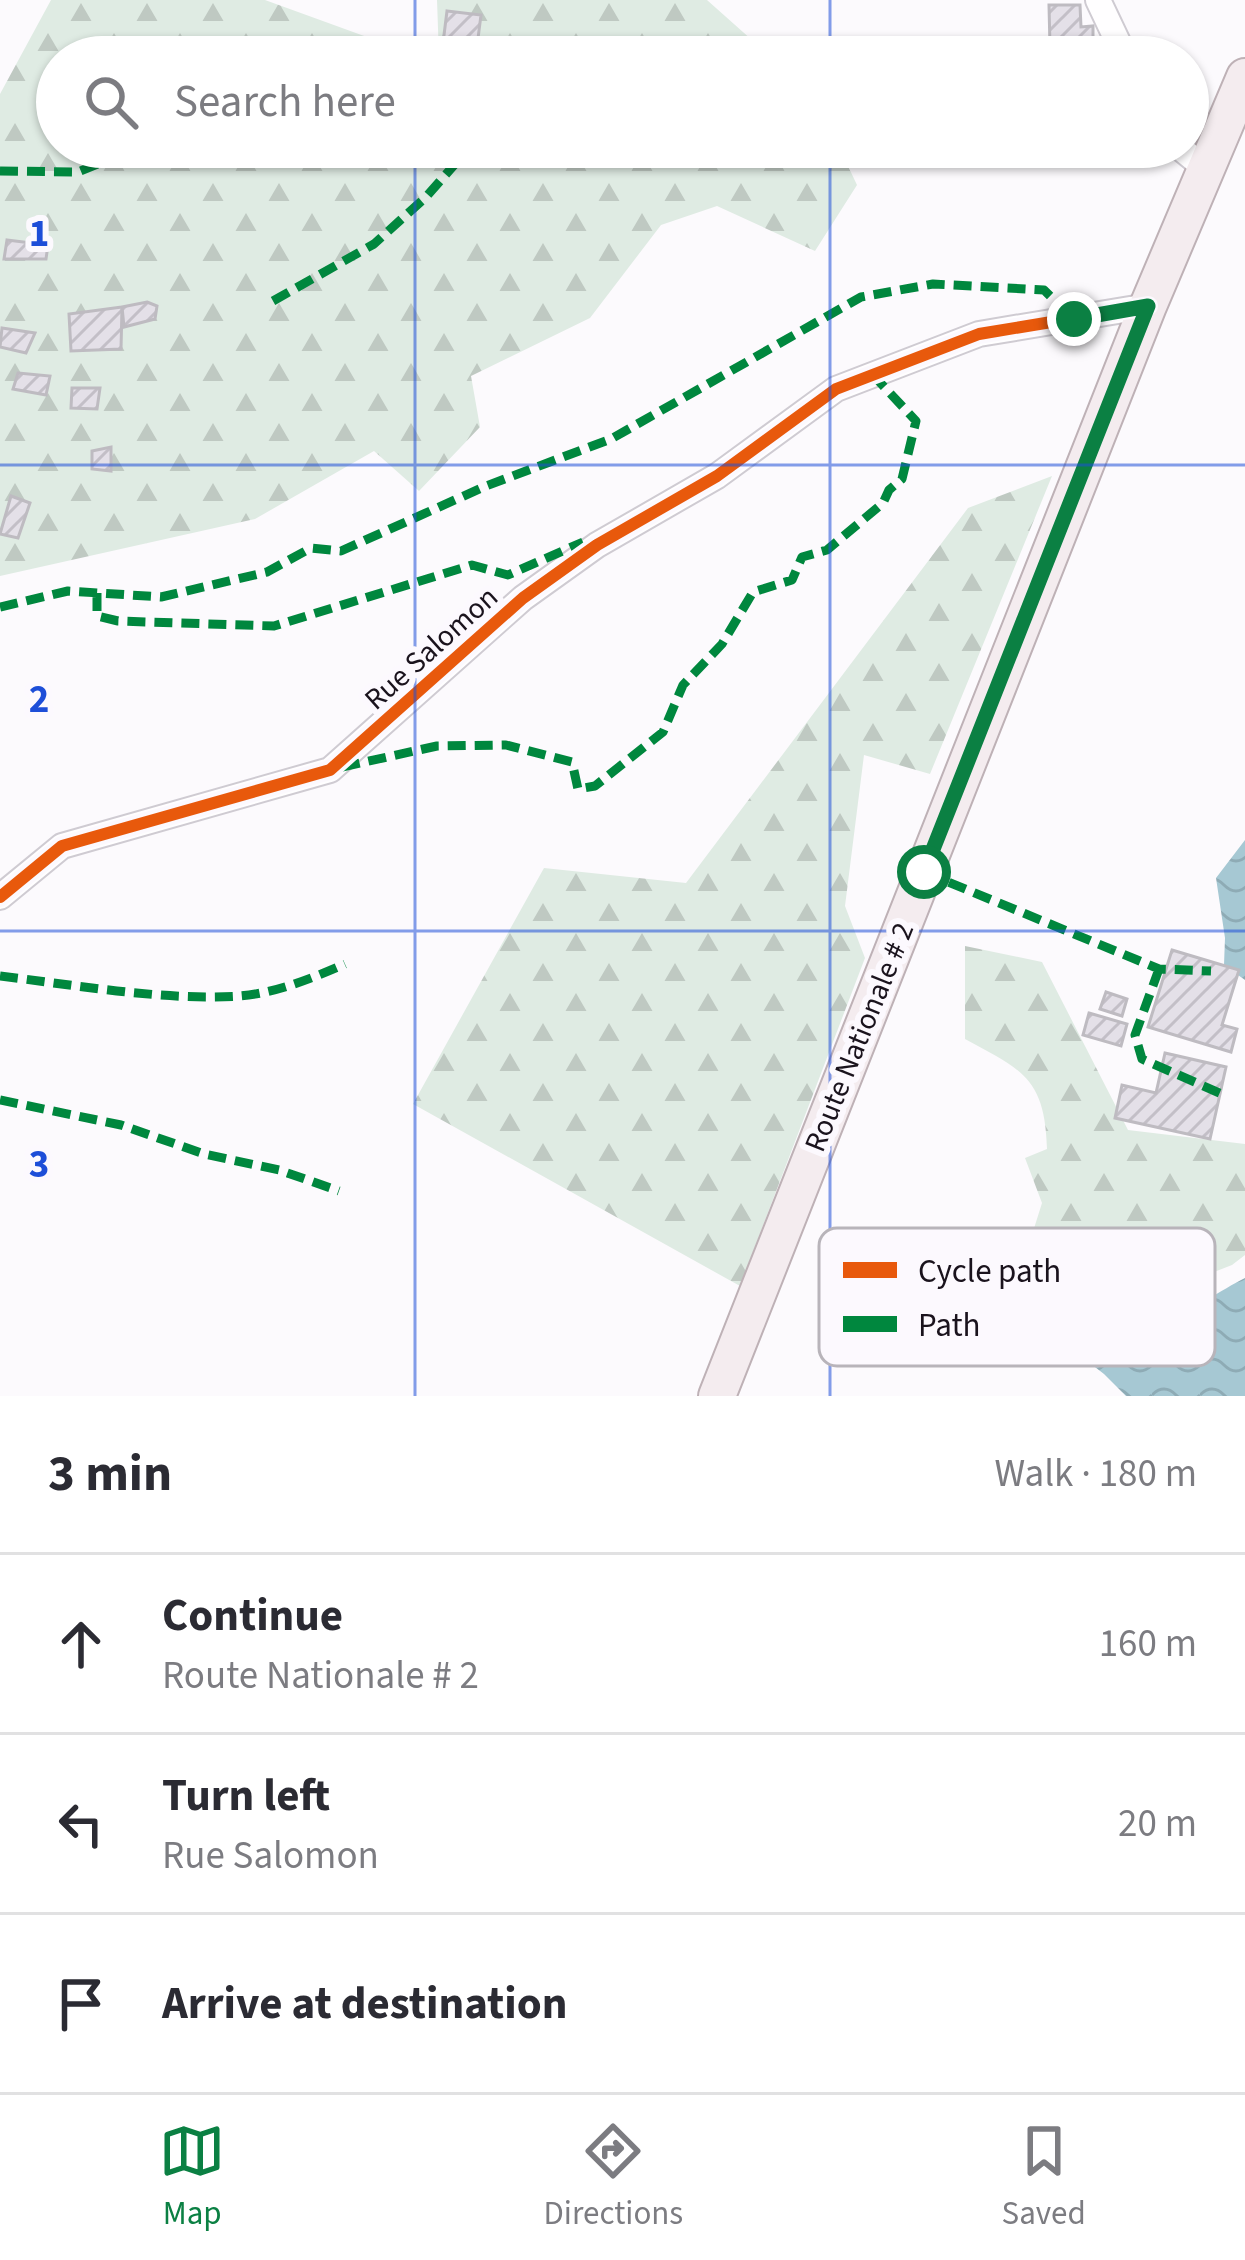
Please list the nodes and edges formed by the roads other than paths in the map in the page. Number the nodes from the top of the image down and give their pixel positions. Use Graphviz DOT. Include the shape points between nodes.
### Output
graph roads {
  1 [pos="1099,0"];
  2 [pos="1115,36"];
  3 [pos="1245,77"];
  4 [pos="1209,132"];
  5 [pos="1189,168"];
  6 [pos="1148,306"];
  7 [pos="0,897"];
  8 [pos="717,1396"];
  1 -- 2 [label="street"];
  3 -- 4 [label="main road, Route Nationale # 2"];
  5 -- 6 [label="main road, Route Nationale # 2"];
  6 -- 7 [label="street, Rue Salomon" via="979,334 836,389 718,476 597,544 523,598 330,770 62,846"];
  6 -- 8 [label="main road, Route Nationale # 2"];
}
